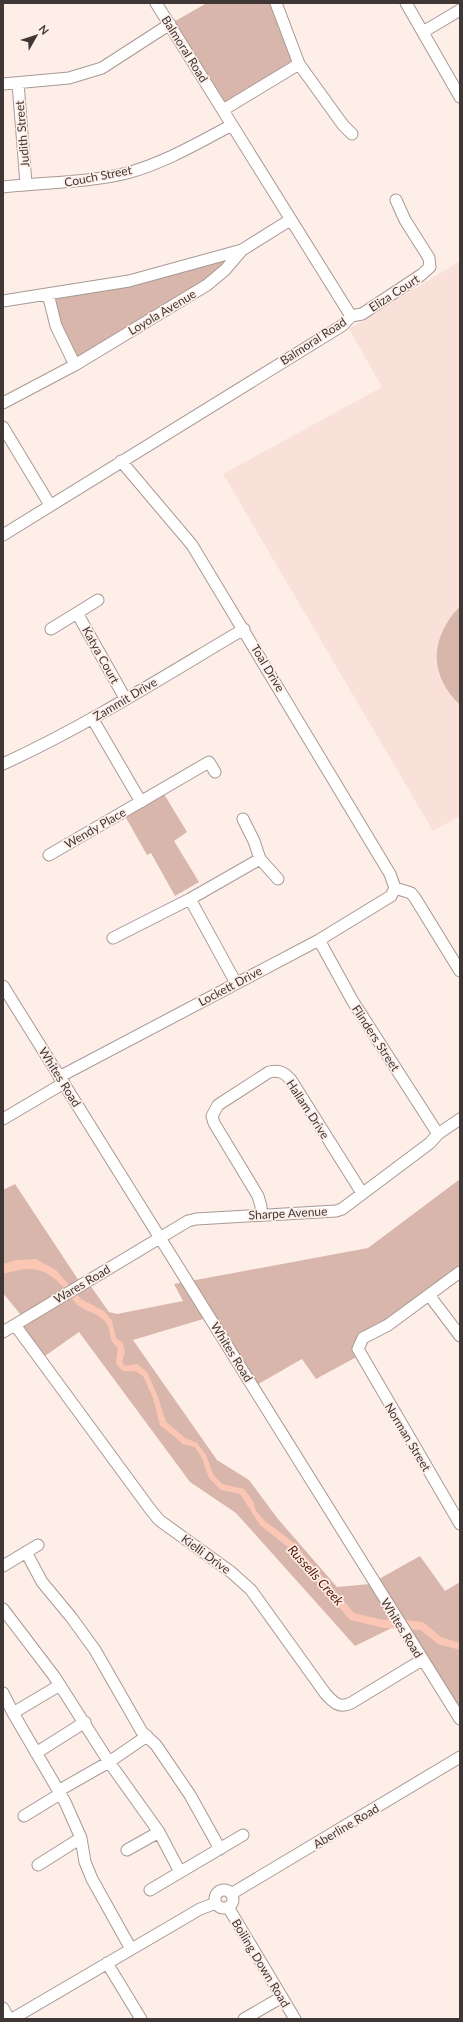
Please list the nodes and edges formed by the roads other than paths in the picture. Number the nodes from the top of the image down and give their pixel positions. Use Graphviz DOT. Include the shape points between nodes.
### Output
graph roads {
  1 [pos="156,3"];
  2 [pos="276,3"];
  3 [pos="406,3"];
  4 [pos="460,10"];
  5 [pos="170,24"];
  6 [pos="423,32"];
  7 [pos="300,64"];
  8 [pos="18,83"];
  9 [pos="3,84"];
  10 [pos="460,98"];
  11 [pos="223,110"];
  12 [pos="232,125"];
  13 [pos="352,134"];
  14 [pos="26,184"];
  15 [pos="3,187"];
  16 [pos="396,200"];
  17 [pos="290,220"];
  18 [pos="242,250"];
  19 [pos="48,294"];
  20 [pos="3,301"];
  21 [pos="351,316"];
  22 [pos="76,364"];
  23 [pos="3,403"];
  24 [pos="3,426"];
  25 [pos="121,461"];
  26 [pos="50,505"];
  27 [pos="3,535"];
  28 [pos="98,600"];
  29 [pos="77,613"];
  30 [pos="51,629"];
  31 [pos="244,629"];
  32 [pos="125,698"];
  33 [pos="92,718"];
  34 [pos="210,763"];
  35 [pos="3,764"];
  36 [pos="141,802"];
  37 [pos="243,819"];
  38 [pos="49,855"];
  39 [pos="260,859"];
  40 [pos="278,879"];
  41 [pos="395,888"];
  42 [pos="190,899"];
  43 [pos="113,938"];
  44 [pos="319,940"];
  45 [pos="460,971"];
  46 [pos="236,983"];
  47 [pos="3,986"];
  48 [pos="62,1080"];
  49 [pos="3,1119"];
  50 [pos="460,1119"];
  51 [pos="438,1134"];
  52 [pos="362,1193"];
  53 [pos="261,1214"];
  54 [pos="161,1236"];
  55 [pos="460,1272"];
  56 [pos="429,1295"];
  57 [pos="15,1325"];
  58 [pos="3,1332"];
  59 [pos="460,1336"];
  60 [pos="460,1524"];
  61 [pos="38,1546"];
  62 [pos="26,1552"];
  63 [pos="3,1566"];
  64 [pos="3,1609"];
  65 [pos="422,1660"];
  66 [pos="60,1685"];
  67 [pos="3,1693"];
  68 [pos="13,1713"];
  69 [pos="460,1719"];
  70 [pos="85,1722"];
  71 [pos="147,1736"];
  72 [pos="36,1753"];
  73 [pos="460,1757"];
  74 [pos="109,1762"];
  75 [pos="59,1793"];
  76 [pos="24,1816"];
  77 [pos="159,1832"];
  78 [pos="243,1835"];
  79 [pos="82,1838"];
  80 [pos="220,1849"];
  81 [pos="127,1850"];
  82 [pos="38,1865"];
  83 [pos="180,1872"];
  84 [pos="150,1890"];
  85 [pos="231,1894"];
  86 [pos="216,1903"];
  87 [pos="228,1907"];
  88 [pos="131,1949"];
  89 [pos="107,1963"];
  90 [pos="282,1996"];
  91 [pos="3,2008"];
  92 [pos="11,2019"];
  93 [pos="140,2019"];
  94 [pos="244,2019"];
  95 [pos="295,2019"];
  1 -- 5 [label="street, Balmoral Road"];
  2 -- 7 [label="street"];
  3 -- 6 [label="street"];
  4 -- 6 [label="street"];
  5 -- 8 [label="street" via="102,68 69,78"];
  5 -- 11 [label="street, Balmoral Road"];
  6 -- 10 [label="street"];
  7 -- 11 [label="street"];
  7 -- 13 [label="street"];
  8 -- 9 [label="street"];
  8 -- 14 [label="street, Judith Street"];
  11 -- 12 [label="street, Balmoral Road"];
  12 -- 14 [label="street, Couch Street" via="182,151 127,173 58,184"];
  12 -- 17 [label="street, Balmoral Road"];
  14 -- 15 [label="street, Couch Street"];
  16 -- 21 [label="street, Eliza Court" via="405,220 430,258 430,267 422,275 362,314"];
  17 -- 18 [label="street, Loyola Avenue"];
  17 -- 21 [label="street, Balmoral Road"];
  18 -- 19 [label="street, Loyola Avenue" via="129,281"];
  18 -- 22 [label="street, Loyola Avenue" via="226,270 207,285"];
  19 -- 20 [label="street, Loyola Avenue"];
  19 -- 22 [label="street" via="56,326"];
  21 -- 25 [label="street, Balmoral Road" via="343,325"];
  22 -- 23 [label="street, Loyola Avenue"];
  24 -- 26 [label="street"];
  25 -- 26 [label="street, Balmoral Road"];
  25 -- 31 [label="street, Toal Drive" via="186,536"];
  26 -- 27 [label="street, Balmoral Road"];
  28 -- 29 [label="street, Katya Court"];
  29 -- 30 [label="street, Katya Court"];
  29 -- 32 [label="street, Katya Court"];
  31 -- 32 [label="street, Zammit Drive"];
  31 -- 41 [label="street, Toal Drive" via="393,879"];
  32 -- 33 [label="street, Zammit Drive"];
  33 -- 35 [label="street, Zammit Drive"];
  33 -- 36 [label="street, Wendy Place"];
  34 -- 36 [label="street, Wendy Place"];
  36 -- 38 [label="street, Wendy Place"];
  37 -- 39 [label="street"];
  39 -- 40 [label="street"];
  39 -- 42 [label="street"];
  41 -- 44 [label="street, Lockett Drive" via="391,896"];
  41 -- 45 [label="street" via="411,893 415,898"];
  42 -- 43 [label="street"];
  42 -- 46 [label="street"];
  44 -- 46 [label="street, Lockett Drive"];
  44 -- 51 [label="street, Flinders Street" via="352,1000"];
  46 -- 48 [label="street, Lockett Drive"];
  47 -- 48 [label="street, Whites Road"];
  48 -- 49 [label="street, Lockett Drive"];
  48 -- 54 [label="street, Whites Road"];
  50 -- 51 [label="street, Sharpe Avenue"];
  51 -- 52 [label="street, Sharpe Avenue" via="430,1143"];
  52 -- 53 [label="street, Sharpe Avenue" via="336,1211"];
  52 -- 53 [label="street, Hallam Drive" via="291,1080 275,1071 269,1072 218,1105 212,1116 258,1196"];
  53 -- 54 [label="street, Sharpe Avenue" via="196,1218"];
  54 -- 57 [label="street, Wares Road"];
  54 -- 65 [label="street, Whites Road"];
  55 -- 56 [label="street"];
  56 -- 59 [label="street"];
  56 -- 60 [label="street, Norman Street" via="388,1325 363,1338 358,1349"];
  57 -- 58 [label="street, Wares Road"];
  57 -- 65 [label="street, Kielli Drive" via="159,1520 231,1572 251,1590 325,1693 337,1705 345,1706 351,1703"];
  61 -- 62 [label="street"];
  62 -- 63 [label="street"];
  62 -- 71 [label="street" via="42,1582 95,1650 138,1727"];
  64 -- 66 [label="street"];
  65 -- 69 [label="street, Whites Road"];
  66 -- 68 [label="street"];
  66 -- 70 [label="street"];
  67 -- 68 [label="street"];
  68 -- 72 [label="street"];
  70 -- 72 [label="street"];
  70 -- 74 [label="street"];
  71 -- 74 [label="street"];
  71 -- 80 [label="street" via="190,1794"];
  72 -- 75 [label="street"];
  73 -- 85 [label="street, Aberline Road"];
  74 -- 75 [label="street"];
  74 -- 77 [label="street"];
  75 -- 76 [label="street"];
  75 -- 79 [label="street"];
  77 -- 81 [label="street"];
  77 -- 83 [label="street"];
  78 -- 80 [label="street"];
  79 -- 82 [label="street"];
  79 -- 88 [label="street" via="85,1862 92,1879"];
  80 -- 83 [label="street"];
  83 -- 84 [label="street"];
  85 -- 86 [label="street" via="224,1890 218,1892 215,1897"];
  85 -- 87 [label="street" via="232,1903"];
  86 -- 87 [label="street" via="222,1908"];
  86 -- 88 [label="street" via="200,1909"];
  87 -- 90 [label="street, Boiling Down Road"];
  88 -- 89 [label="street"];
  89 -- 92 [label="street"];
  89 -- 93 [label="street"];
  90 -- 94 [label="street"];
  90 -- 95 [label="street, Boiling Down Road"];
  91 -- 92 [label="street"];
}
